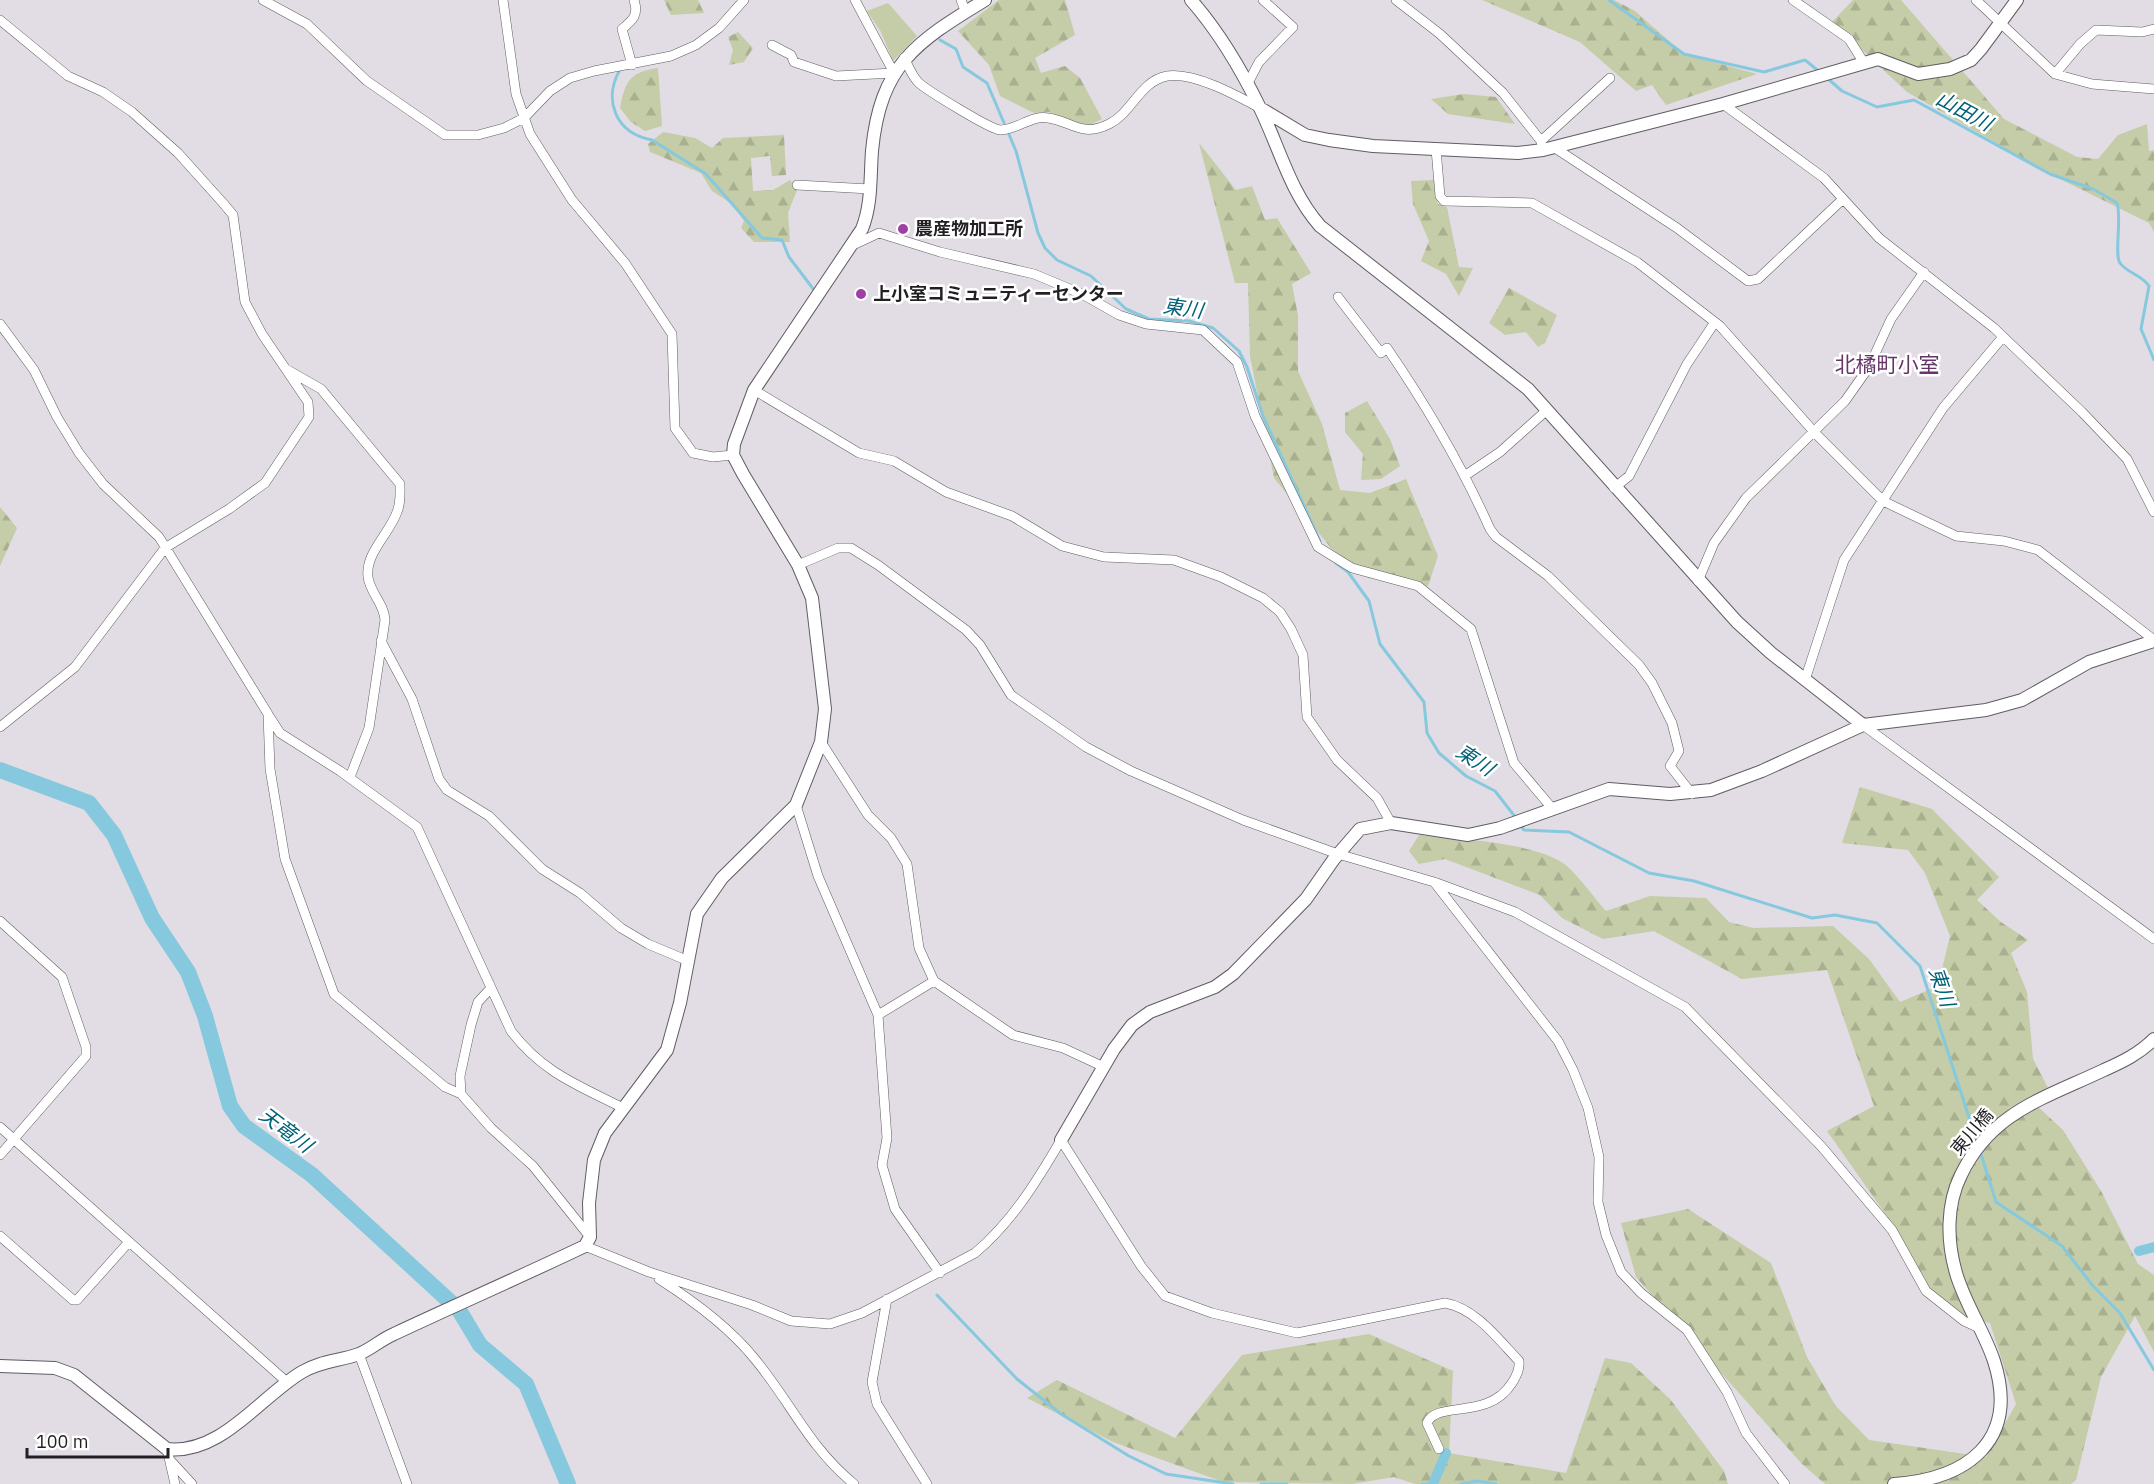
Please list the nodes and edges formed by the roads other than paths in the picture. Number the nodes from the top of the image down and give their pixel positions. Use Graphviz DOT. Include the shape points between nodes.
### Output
graph roads {
  1 [pos="263,0"];
  2 [pos="503,0"];
  3 [pos="634,0"];
  4 [pos="744,0"];
  5 [pos="855,0"];
  6 [pos="985,0"];
  7 [pos="1263,0"];
  8 [pos="1396,0"];
  9 [pos="1793,0"];
  10 [pos="1976,0"];
  11 [pos="2017,0"];
  12 [pos="1197,2"];
  13 [pos="963,5"];
  14 [pos="0,20"];
  15 [pos="2002,23"];
  16 [pos="2154,30"];
  17 [pos="772,45"];
  18 [pos="904,58"];
  19 [pos="1864,63"];
  20 [pos="632,65"];
  21 [pos="894,73"];
  22 [pos="2055,74"];
  23 [pos="1610,78"];
  24 [pos="1247,85"];
  25 [pos="2154,89"];
  26 [pos="1723,104"];
  27 [pos="1260,108"];
  28 [pos="524,118"];
  29 [pos="1547,146"];
  30 [pos="1436,149"];
  31 [pos="797,184"];
  32 [pos="870,189"];
  33 [pos="1843,200"];
  34 [pos="851,246"];
  35 [pos="1924,272"];
  36 [pos="1338,297"];
  37 [pos="1715,322"];
  38 [pos="0,324"];
  39 [pos="2002,338"];
  40 [pos="284,368"];
  41 [pos="754,390"];
  42 [pos="1547,410"];
  43 [pos="1815,433"];
  44 [pos="734,455"];
  45 [pos="1466,475"];
  46 [pos="1614,488"];
  47 [pos="1883,501"];
  48 [pos="2154,512"];
  49 [pos="165,548"];
  50 [pos="798,566"];
  51 [pos="1698,581"];
  52 [pos="381,640"];
  53 [pos="2154,640"];
  54 [pos="1805,680"];
  55 [pos="268,714"];
  56 [pos="1863,725"];
  57 [pos="0,727"];
  58 [pos="821,742"];
  59 [pos="350,777"];
  60 [pos="1692,794"];
  61 [pos="796,805"];
  62 [pos="1551,807"];
  63 [pos="1391,823"];
  64 [pos="1338,854"];
  65 [pos="1434,882"];
  66 [pos="0,921"];
  67 [pos="2154,939"];
  68 [pos="686,960"];
  69 [pos="934,981"];
  70 [pos="490,988"];
  71 [pos="878,1015"];
  72 [pos="2154,1039"];
  73 [pos="1104,1067"];
  74 [pos="461,1094"];
  75 [pos="623,1108"];
  76 [pos="0,1127"];
  77 [pos="13,1139"];
  78 [pos="1062,1140"];
  79 [pos="0,1155"];
  80 [pos="0,1236"];
  81 [pos="588,1241"];
  82 [pos="128,1243"];
  83 [pos="649,1272"];
  84 [pos="940,1273"];
  85 [pos="887,1299"];
  86 [pos="1979,1328"];
  87 [pos="359,1354"];
  88 [pos="0,1366"];
  89 [pos="288,1383"];
  90 [pos="1439,1449"];
  91 [pos="168,1454"];
  92 [pos="175,1484"];
  93 [pos="192,1484"];
  94 [pos="407,1484"];
  95 [pos="854,1484"];
  96 [pos="927,1484"];
  97 [pos="1785,1484"];
  98 [pos="1894,1484"];
  1 -- 28 [label="street" via="308,24 368,81 445,135 478,135"];
  2 -- 28 [label="street" via="516,94"];
  3 -- 20 [label="street" via="635,19 622,29"];
  4 -- 20 [label="street" via="696,45 671,56"];
  5 -- 21 [label="street"];
  6 -- 13 [label="street"];
  7 -- 24 [label="street" via="1293,27 1259,62"];
  8 -- 29 [label="street" via="1440,34 1503,93"];
  9 -- 19 [label="street" via="1849,39"];
  10 -- 15 [label="street"];
  11 -- 15 [label="street"];
  12 -- 24 [label="street" via="1237,62"];
  13 -- 18 [label="street"];
  14 -- 40 [label="street" via="54,66 104,92 132,112 178,153 223,202 233,215 245,302"];
  15 -- 19 [label="street" via="1971,60 1950,69 1918,74 1878,59"];
  15 -- 22 [label="street"];
  16 -- 22 [label="street" via="2096,30"];
  17 -- 21 [label="street" via="791,55 794,62 836,76"];
  18 -- 21 [label="street"];
  18 -- 27 [label="street" via="917,81 999,130 1047,117 1087,131 1108,124 1149,83 1165,76 1184,75"];
  19 -- 26 [label="street"];
  20 -- 28 [label="street" via="570,78 550,91"];
  21 -- 32 [label="street" via="874,140"];
  22 -- 25 [label="street" via="2092,84"];
  23 -- 29 [label="street"];
  24 -- 27 [label="street"];
  26 -- 29 [label="street"];
  26 -- 33 [label="street" via="1824,178"];
  27 -- 30 [label="street" via="1305,135 1351,144"];
  27 -- 42 [label="street" via="1297,196 1320,226 1501,367"];
  28 -- 44 [label="street" via="572,200 625,262 672,334 675,428 683,441 693,453 713,457"];
  29 -- 30 [label="street" via="1518,153"];
  29 -- 33 [label="street" via="1677,228 1748,281 1758,279"];
  30 -- 37 [label="street" via="1440,196 1444,201 1532,204 1637,262"];
  31 -- 32 [label="street"];
  32 -- 34 [label="street" via="867,216"];
  33 -- 35 [label="street" via="1879,238"];
  34 -- 41 [label="street"];
  34 -- 62 [label="street" via="879,233 1034,274 1146,324 1203,330 1237,362 1255,416 1318,547 1352,568 1418,586 1471,629 1514,763"];
  35 -- 39 [label="street"];
  35 -- 43 [label="street" via="1891,319 1869,367"];
  36 -- 45 [label="street" via="1380,352 1387,348"];
  37 -- 43 [label="street"];
  37 -- 46 [label="street" via="1687,364 1629,476"];
  38 -- 49 [label="street" via="34,370 79,453"];
  39 -- 47 [label="street" via="1943,408"];
  39 -- 48 [label="street" via="2116,446 2127,459"];
  40 -- 49 [label="street" via="308,402 309,417 291,447 265,483"];
  40 -- 52 [label="street" via="321,389 400,484 397,515 372,558 368,576 385,608"];
  41 -- 44 [label="street" via="737,432"];
  41 -- 63 [label="street" via="859,453 894,461 946,492 1012,516 1062,546 1104,557 1174,560 1263,598 1280,612 1304,655 1306,717 1337,760 1377,798"];
  42 -- 45 [label="street" via="1500,452"];
  42 -- 46 [label="street"];
  43 -- 47 [label="street"];
  43 -- 51 [label="street" via="1746,498 1714,543"];
  44 -- 50 [label="street"];
  45 -- 60 [label="street" via="1496,537 1548,576 1652,683 1679,746 1670,766"];
  46 -- 51 [label="street"];
  47 -- 53 [label="street" via="1956,536 2004,540 2038,550"];
  47 -- 54 [label="street" via="1844,560"];
  49 -- 55 [label="street"];
  49 -- 57 [label="street" via="75,667"];
  50 -- 58 [label="street" via="812,598 820,654 825,709"];
  50 -- 64 [label="street" via="838,548 851,548 966,630 1011,695 1086,747 1244,820"];
  51 -- 54 [label="street" via="1771,653"];
  52 -- 59 [label="street" via="369,729"];
  52 -- 68 [label="street" via="412,699 439,779 447,790 489,816 542,869 621,927"];
  53 -- 56 [label="street" via="2089,662 2022,700 1986,710"];
  54 -- 56 [label="street"];
  55 -- 59 [label="street" via="280,733"];
  55 -- 74 [label="street" via="270,769 285,859 334,994 445,1087"];
  56 -- 60 [label="street" via="1762,771"];
  56 -- 67 [label="street"];
  58 -- 61 [label="street"];
  58 -- 69 [label="street" via="868,815 891,838 907,864 919,948"];
  59 -- 70 [label="street" via="417,827"];
  60 -- 62 [label="street" via="1609,789"];
  61 -- 68 [label="street" via="722,878 705,901 697,914"];
  61 -- 71 [label="street" via="818,876"];
  62 -- 63 [label="street" via="1500,828 1468,835"];
  63 -- 64 [label="street" via="1360,829"];
  64 -- 65 [label="street"];
  64 -- 73 [label="street" via="1306,899 1233,974 1215,987 1150,1012 1132,1025"];
  65 -- 86 [label="street" via="1515,912 1685,1007 1821,1146 1892,1230 1926,1291"];
  65 -- 97 [label="street" via="1558,1041 1574,1070 1599,1157 1598,1202 1606,1235 1622,1272 1641,1293 1687,1330 1727,1392 1746,1433"];
  66 -- 77 [label="street" via="62,977 86,1047 83,1060"];
  68 -- 75 [label="street" via="681,1003 667,1050"];
  69 -- 71 [label="street"];
  69 -- 73 [label="street" via="1013,1035 1063,1048"];
  70 -- 74 [label="street" via="478,1002 471,1025 460,1076"];
  70 -- 75 [label="street" via="525,1050 551,1072"];
  71 -- 84 [label="street" via="887,1138 882,1165 895,1209"];
  72 -- 86 [label="street, 東川橋" via="2125,1060 2012,1113 1990,1133 1968,1162 1951,1209 1952,1257"];
  73 -- 78 [label="street"];
  74 -- 81 [label="street" via="533,1166"];
  75 -- 81 [label="street" via="605,1133 594,1160"];
  76 -- 77 [label="street"];
  77 -- 79 [label="street"];
  77 -- 82 [label="street"];
  78 -- 84 [label="street" via="992,1239"];
  78 -- 90 [label="street" via="1135,1257 1165,1296 1212,1313 1297,1332 1444,1303 1475,1317 1520,1366 1497,1400 1432,1416 1428,1429"];
  80 -- 82 [label="street" via="73,1300"];
  81 -- 83 [label="street"];
  81 -- 87 [label="street"];
  82 -- 89 [label="street"];
  83 -- 85 [label="street" via="791,1321 830,1324"];
  83 -- 95 [label="street" via="683,1295 754,1358 822,1454"];
  84 -- 85 [label="street"];
  85 -- 96 [label="street" via="872,1382 877,1404"];
  86 -- 98 [label="street, 東川橋" via="1993,1358 2000,1389 2001,1406 1993,1433 1970,1462 1955,1471 1919,1482"];
  87 -- 89 [label="street" via="327,1360"];
  87 -- 94 [label="street"];
  88 -- 91 [label="street" via="55,1368 74,1375"];
  89 -- 91 [label="street" via="211,1441"];
  91 -- 92 [label="street"];
  91 -- 93 [label="street"];
}
